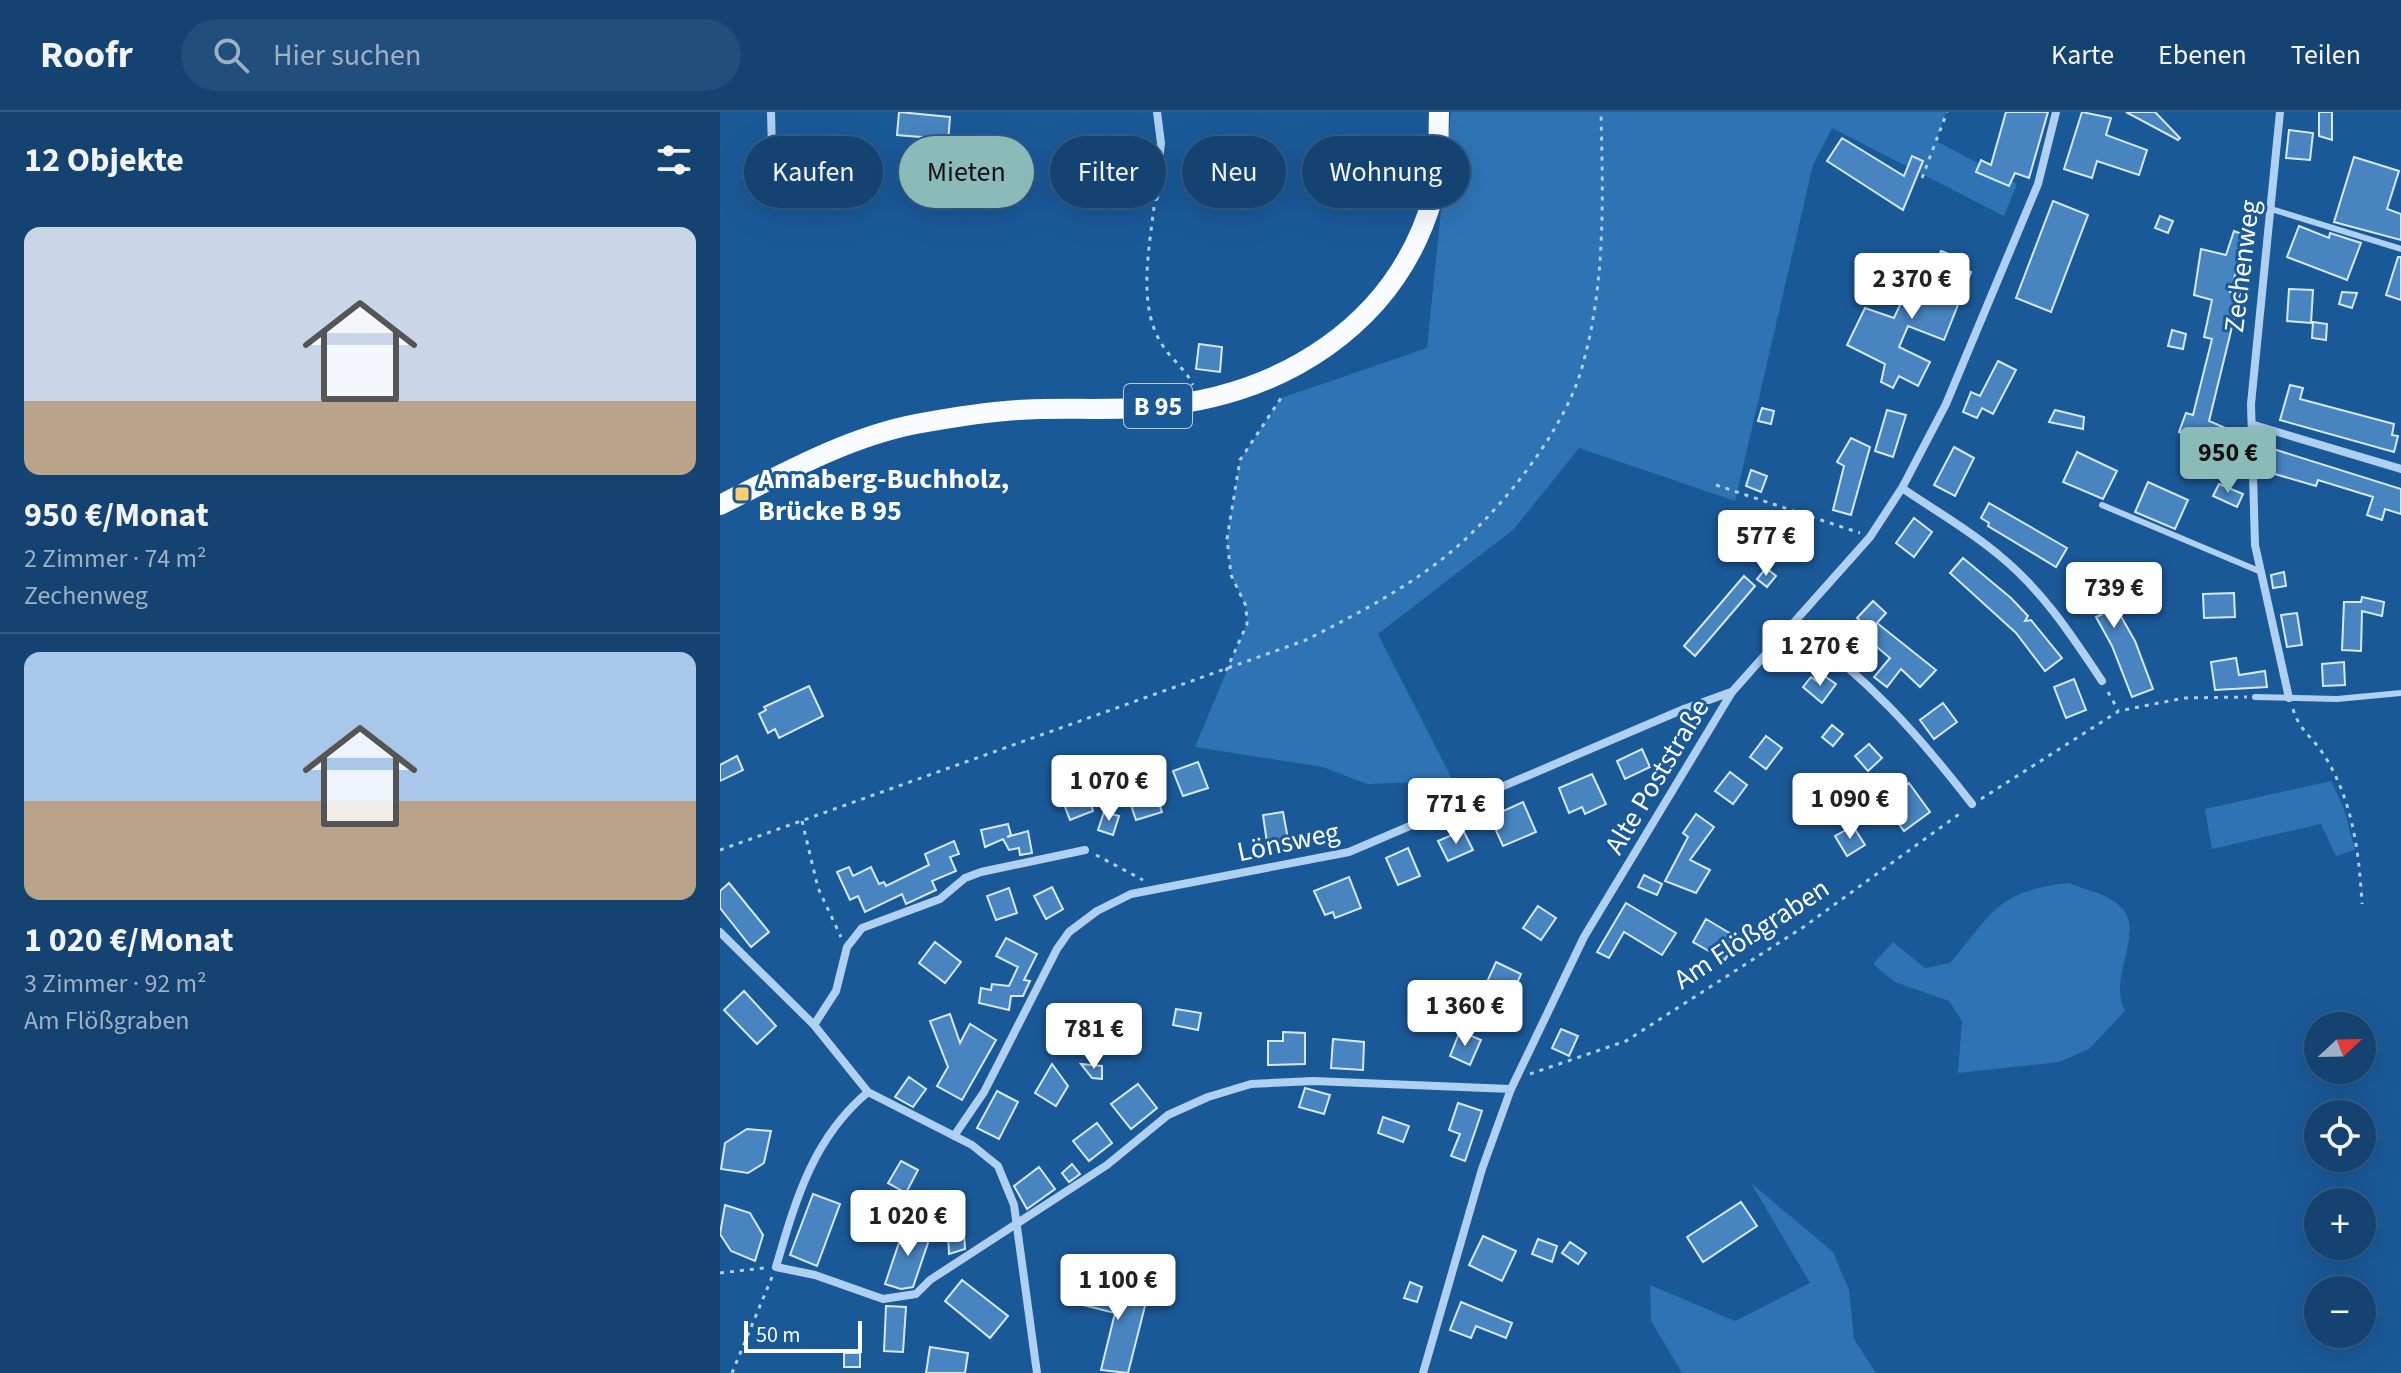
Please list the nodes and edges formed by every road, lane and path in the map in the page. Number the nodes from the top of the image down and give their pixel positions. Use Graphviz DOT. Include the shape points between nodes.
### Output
graph roads {
  1 [pos="771,112"];
  2 [pos="1157,112"];
  3 [pos="1439,112"];
  4 [pos="1601,112"];
  5 [pos="1947,112"];
  6 [pos="2056,112"];
  7 [pos="2280,112"];
  8 [pos="772,136"];
  9 [pos="1160,136"];
  10 [pos="1922,178"];
  11 [pos="1154,208"];
  12 [pos="2271,209"];
  13 [pos="2401,249"];
  14 [pos="1272,379"];
  15 [pos="1198,401"];
  16 [pos="2254,425"];
  17 [pos="2401,469"];
  18 [pos="1716,485"];
  19 [pos="1902,488"];
  20 [pos="720,505"];
  21 [pos="2102,505"];
  22 [pos="1870,537"];
  23 [pos="2259,571"];
  24 [pos="1794,625"];
  25 [pos="1226,671"];
  26 [pos="2102,681"];
  27 [pos="1732,692"];
  28 [pos="2401,693"];
  29 [pos="2255,697"];
  30 [pos="2289,698"];
  31 [pos="2119,711"];
  32 [pos="1972,804"];
  33 [pos="802,821"];
  34 [pos="720,850"];
  35 [pos="1085,850"];
  36 [pos="1157,888"];
  37 [pos="2362,904"];
  38 [pos="720,932"];
  39 [pos="847,947"];
  40 [pos="814,1025"];
  41 [pos="1513,1084"];
  42 [pos="868,1092"];
  43 [pos="954,1136"];
  44 [pos="1015,1227"];
  45 [pos="776,1267"];
  46 [pos="720,1273"];
  47 [pos="732,1373"];
  48 [pos="1037,1373"];
  49 [pos="1423,1373"];
  1 -- 8 [label="street"];
  2 -- 9 [label="street"];
  3 -- 14 [label="main road, B 95" via="1434,193 1399,276 1370,312"];
  4 -- 25 [label="path" via="1603,218 1595,312 1581,371 1549,439 1504,498 1439,561 1375,605"];
  5 -- 10 [label="path"];
  6 -- 19 [label="street, Alte Poststraße" via="2038,184 1946,404"];
  7 -- 12 [label="street, Zechenweg"];
  11 -- 15 [label="path" via="1146,271 1151,315 1162,345 1192,383"];
  12 -- 13 [label="lane"];
  12 -- 16 [label="street, Zechenweg" via="2253,359"];
  14 -- 15 [label="main road, B 95"];
  14 -- 25 [label="path" via="1281,398 1240,460 1232,507 1227,539 1231,575 1246,606 1247,624"];
  15 -- 20 [label="main road, B 95" via="1016,410 913,425 834,451"];
  16 -- 17 [label="street"];
  16 -- 23 [label="street, Zechenweg"];
  18 -- 22 [label="path"];
  19 -- 22 [label="street, Alte Poststraße"];
  19 -- 26 [label="street" via="1999,555 2028,582"];
  21 -- 23 [label="lane"];
  22 -- 24 [label="street, Alte Poststraße"];
  23 -- 30 [label="street, Zechenweg"];
  24 -- 27 [label="street, Alte Poststraße"];
  24 -- 32 [label="street" via="1873,687"];
  25 -- 33 [label="path"];
  26 -- 31 [label="path"];
  27 -- 36 [label="street, Lönsweg" via="1349,852"];
  27 -- 41 [label="street, Alte Poststraße" via="1584,937"];
  28 -- 30 [label="lane"];
  29 -- 30 [label="lane"];
  29 -- 31 [label="path, Am Flößgraben" via="2184,698"];
  30 -- 37 [label="path" via="2299,728 2323,754 2345,798 2356,831"];
  31 -- 32 [label="path, Am Flößgraben"];
  32 -- 41 [label="path, Am Flößgraben" via="1805,926 1626,1041"];
  33 -- 34 [label="path"];
  33 -- 39 [label="path" via="818,888"];
  35 -- 36 [label="path"];
  35 -- 39 [label="street" via="965,878 940,899 862,928"];
  36 -- 43 [label="street, Lönsweg" via="1131,894 1069,932 984,1092"];
  38 -- 40 [label="street"];
  39 -- 40 [label="street" via="836,991"];
  40 -- 42 [label="street"];
  41 -- 44 [label="street" via="1313,1081 1238,1088 1168,1115 1107,1165"];
  41 -- 49 [label="street, Alte Poststraße" via="1482,1169"];
  42 -- 43 [label="street"];
  42 -- 45 [label="street" via="846,1110 808,1167"];
  43 -- 44 [label="street" via="998,1166 1014,1205"];
  44 -- 45 [label="street" via="916,1294 899,1299 883,1299"];
  44 -- 48 [label="street"];
  45 -- 46 [label="path"];
  45 -- 47 [label="path"];
}
